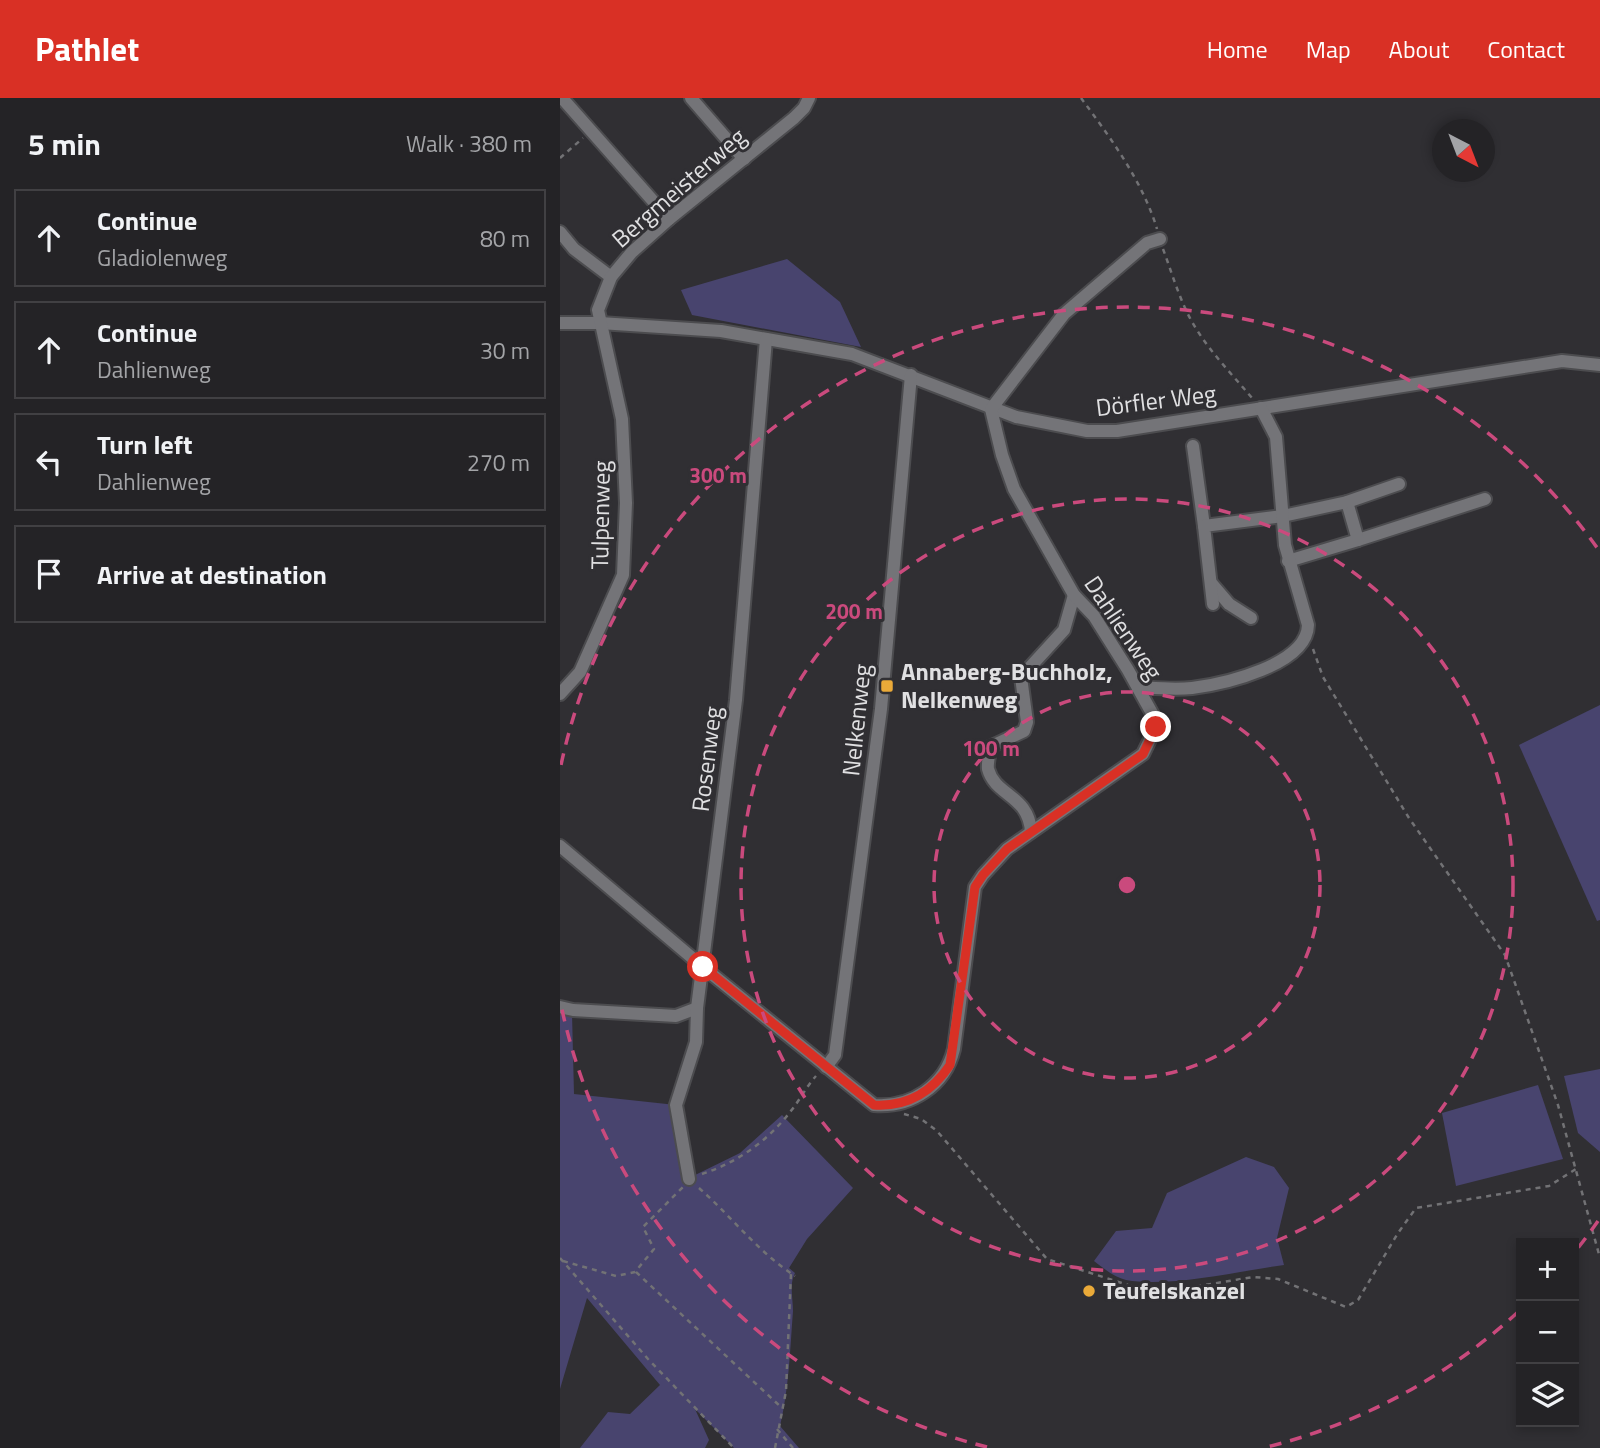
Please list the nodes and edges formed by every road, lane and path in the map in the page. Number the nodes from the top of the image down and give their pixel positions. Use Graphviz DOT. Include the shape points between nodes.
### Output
graph roads {
  1 [pos="562,98"];
  2 [pos="691,98"];
  3 [pos="809,98"];
  4 [pos="1081,98"];
  5 [pos="591,132"];
  6 [pos="560,158"];
  7 [pos="744,159"];
  8 [pos="669,219"];
  9 [pos="560,232"];
  10 [pos="1160,239"];
  11 [pos="611,276"];
  12 [pos="560,323"];
  13 [pos="600,323"];
  14 [pos="766,339"];
  15 [pos="1600,365"];
  16 [pos="911,375"];
  17 [pos="1261,408"];
  18 [pos="991,409"];
  19 [pos="1193,446"];
  20 [pos="1399,484"];
  21 [pos="1485,499"];
  22 [pos="1348,502"];
  23 [pos="1283,516"];
  24 [pos="1204,526"];
  25 [pos="1358,540"];
  26 [pos="1288,561"];
  27 [pos="1211,582"];
  28 [pos="1074,595"];
  29 [pos="1213,604"];
  30 [pos="1251,618"];
  31 [pos="1304,638"];
  32 [pos="1138,687"];
  33 [pos="560,694"];
  34 [pos="1031,832"];
  35 [pos="560,846"];
  36 [pos="703,967"];
  37 [pos="560,1007"];
  38 [pos="697,1008"];
  39 [pos="826,1067"];
  40 [pos="894,1107"];
  41 [pos="1576,1169"];
  42 [pos="689,1179"];
  43 [pos="1600,1258"];
  44 [pos="561,1259"];
  45 [pos="635,1272"];
  46 [pos="782,1408"];
  47 [pos="777,1429"];
  48 [pos="734,1448"];
  49 [pos="775,1448"];
  50 [pos="793,1448"];
  1 -- 5 [label="street"];
  2 -- 7 [label="street"];
  3 -- 7 [label="street, Bergmeisterweg" via="794,118"];
  4 -- 10 [label="path" via="1151,211"];
  5 -- 6 [label="path"];
  5 -- 8 [label="street"];
  7 -- 8 [label="street, Bergmeisterweg"];
  8 -- 11 [label="street, Bergmeisterweg"];
  9 -- 11 [label="street"];
  10 -- 17 [label="path" via="1192,322"];
  10 -- 18 [label="street" via="1147,243 1064,314"];
  11 -- 13 [label="street, Bergmeisterweg" via="598,310"];
  12 -- 13 [label="street, Dörfler Weg"];
  13 -- 14 [label="street, Dörfler Weg" via="722,331"];
  13 -- 33 [label="street, Tulpenweg" via="622,419 623,575 580,673"];
  14 -- 16 [label="street, Dörfler Weg" via="852,354"];
  14 -- 36 [label="street, Rosenweg" via="736,700"];
  15 -- 17 [label="street, Dörfler Weg" via="1562,361"];
  16 -- 18 [label="street, Dörfler Weg"];
  16 -- 39 [label="street, Nelkenweg" via="881,709 835,1055"];
  17 -- 18 [label="street, Dörfler Weg" via="1117,431 1045,425"];
  17 -- 23 [label="street" via="1276,437"];
  18 -- 28 [label="street, Dahlienweg" via="1014,489"];
  19 -- 24 [label="street"];
  20 -- 22 [label="street"];
  21 -- 25 [label="street"];
  22 -- 23 [label="street"];
  22 -- 25 [label="street"];
  23 -- 24 [label="street"];
  23 -- 26 [label="street"];
  24 -- 27 [label="street"];
  25 -- 26 [label="street"];
  26 -- 31 [label="street" via="1308,625"];
  27 -- 29 [label="street"];
  27 -- 30 [label="street" via="1229,604"];
  28 -- 32 [label="street, Dahlienweg" via="1094,616"];
  28 -- 34 [label="street" via="1064,630 1021,677 1024,731 990,747 988,770 1023,807"];
  31 -- 32 [label="street" via="1280,662 1223,681 1191,688"];
  31 -- 41 [label="path" via="1409,818 1505,955"];
  32 -- 34 [label="street, Dahlienweg" via="1156,727 1143,754"];
  34 -- 40 [label="street, Dahlienweg" via="995,861 975,887 950,1065 924,1092"];
  35 -- 36 [label="street"];
  36 -- 38 [label="street, Rosenweg"];
  36 -- 39 [label="street"];
  37 -- 38 [label="street" via="676,1016"];
  38 -- 42 [label="street, Rosenweg" via="696,1042 676,1105"];
  39 -- 40 [label="street" via="874,1105"];
  39 -- 42 [label="path" via="790,1113 745,1155"];
  40 -- 41 [label="path" via="937,1131 1047,1259 1143,1287 1278,1279 1346,1307 1358,1300 1416,1208 1549,1186"];
  41 -- 43 [label="path"];
  42 -- 45 [label="path" via="643,1227 654,1249"];
  42 -- 46 [label="path" via="793,1275"];
  44 -- 45 [label="path" via="615,1276"];
  44 -- 48 [label="path"];
  45 -- 46 [label="path"];
  46 -- 47 [label="path"];
  47 -- 49 [label="path"];
  47 -- 50 [label="path"];
}
